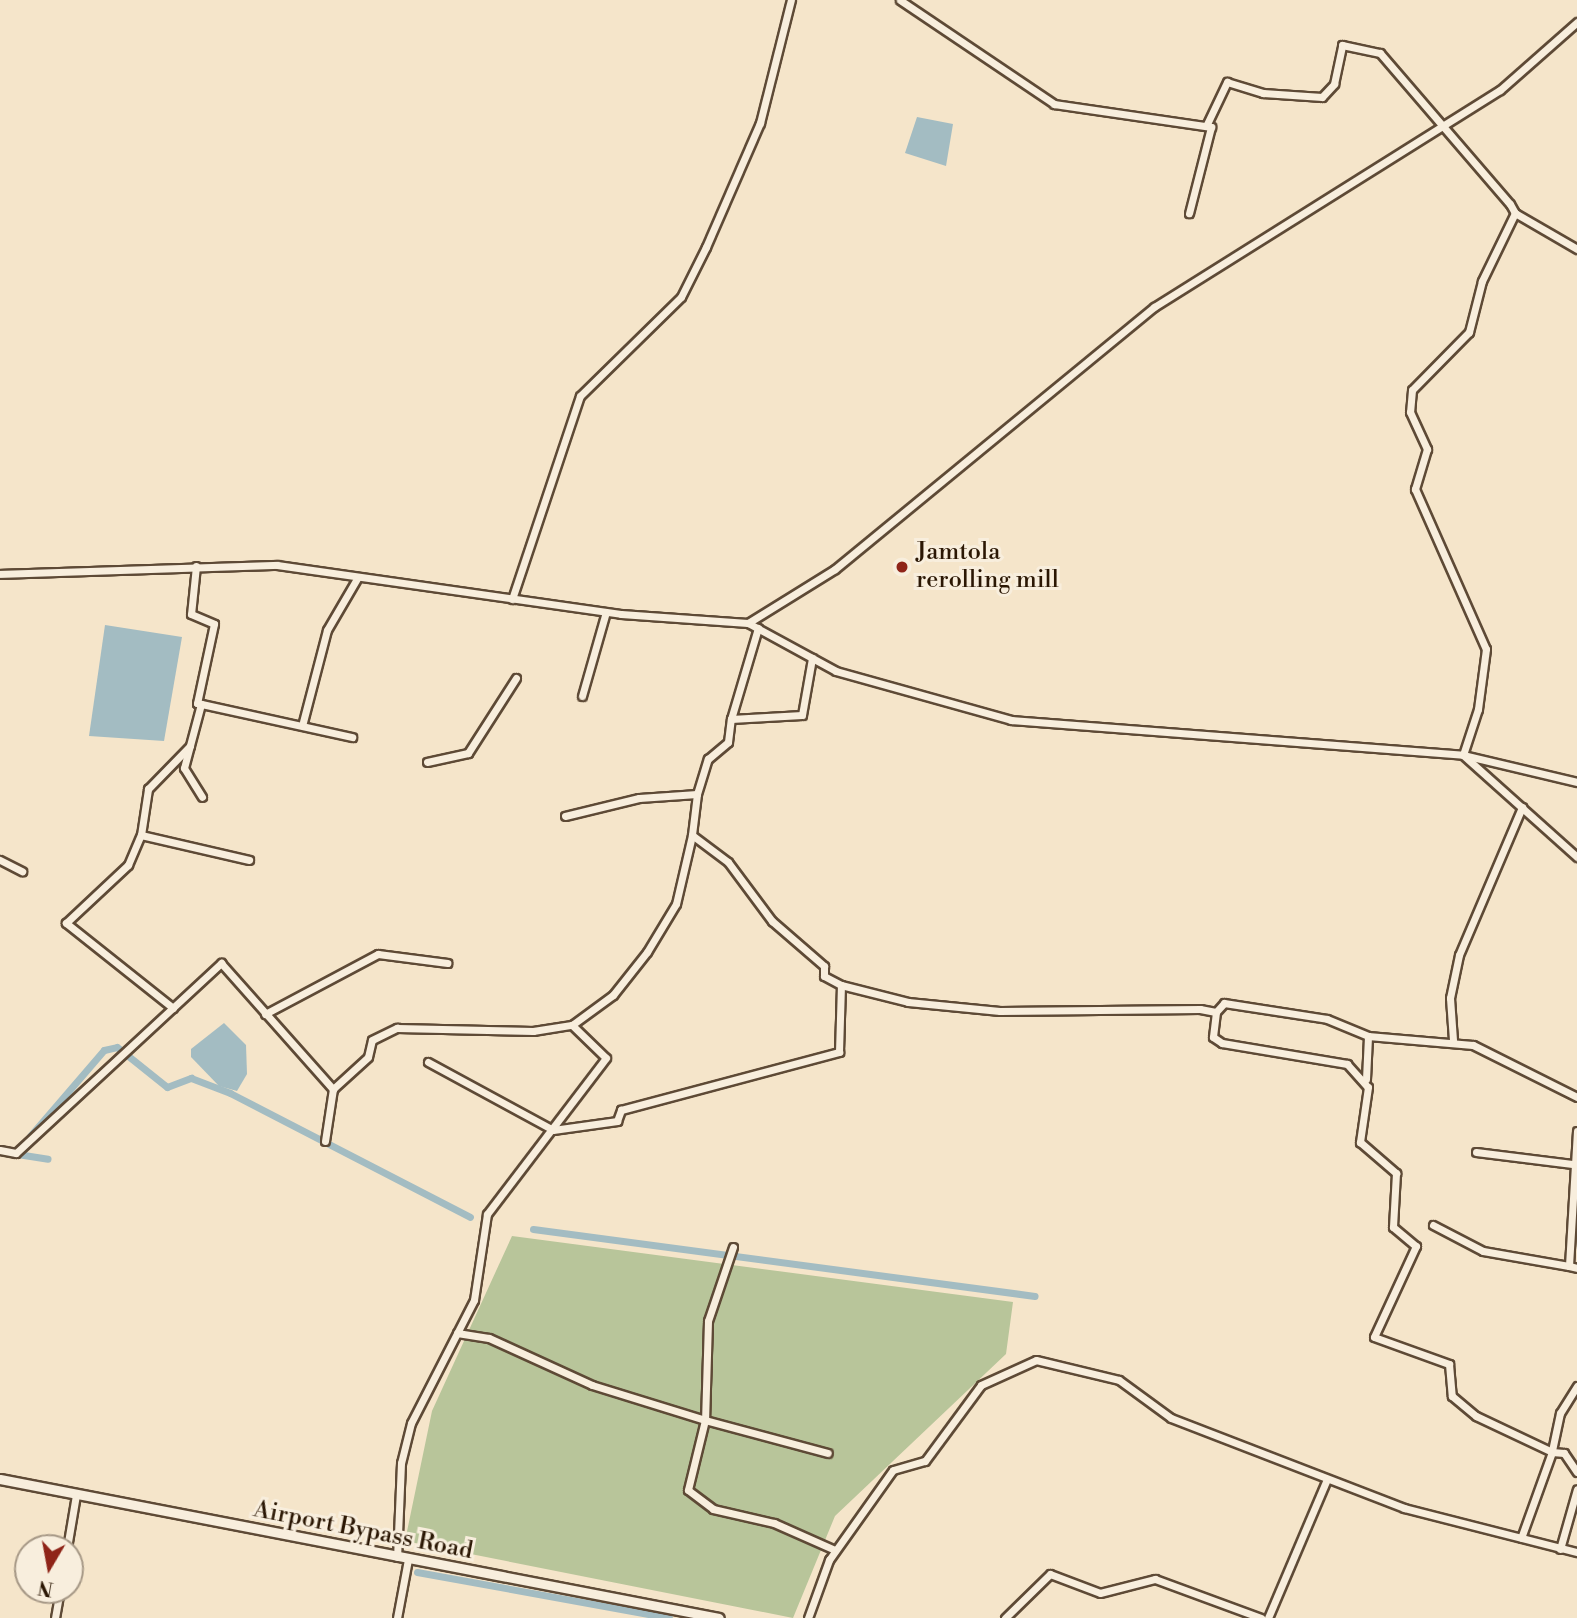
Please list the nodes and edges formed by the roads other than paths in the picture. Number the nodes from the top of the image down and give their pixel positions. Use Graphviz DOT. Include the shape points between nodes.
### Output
graph roads {
  1 [pos="791,0"];
  2 [pos="900,0"];
  3 [pos="1577,22"];
  4 [pos="1207,124"];
  5 [pos="1439,128"];
  6 [pos="1189,213"];
  7 [pos="1515,213"];
  8 [pos="1577,248"];
  9 [pos="196,566"];
  10 [pos="0,574"];
  11 [pos="358,577"];
  12 [pos="512,599"];
  13 [pos="606,612"];
  14 [pos="748,623"];
  15 [pos="758,628"];
  16 [pos="812,658"];
  17 [pos="516,678"];
  18 [pos="582,696"];
  19 [pos="201,704"];
  20 [pos="731,719"];
  21 [pos="303,722"];
  22 [pos="352,737"];
  23 [pos="190,746"];
  24 [pos="1462,755"];
  25 [pos="427,762"];
  26 [pos="1577,782"];
  27 [pos="697,794"];
  28 [pos="202,797"];
  29 [pos="1522,807"];
  30 [pos="565,816"];
  31 [pos="141,835"];
  32 [pos="692,835"];
  33 [pos="1577,857"];
  34 [pos="0,860"];
  35 [pos="249,860"];
  36 [pos="22,871"];
  37 [pos="447,963"];
  38 [pos="841,985"];
  39 [pos="173,1007"];
  40 [pos="1216,1012"];
  41 [pos="265,1014"];
  42 [pos="572,1025"];
  43 [pos="1368,1036"];
  44 [pos="1453,1040"];
  45 [pos="428,1062"];
  46 [pos="1367,1083"];
  47 [pos="333,1089"];
  48 [pos="1577,1097"];
  49 [pos="553,1130"];
  50 [pos="1577,1131"];
  51 [pos="325,1141"];
  52 [pos="0,1150"];
  53 [pos="1476,1152"];
  54 [pos="1572,1164"];
  55 [pos="1433,1225"];
  56 [pos="733,1247"];
  57 [pos="1573,1267"];
  58 [pos="457,1333"];
  59 [pos="1577,1387"];
  60 [pos="705,1420"];
  61 [pos="1552,1452"];
  62 [pos="828,1453"];
  63 [pos="1577,1472"];
  64 [pos="0,1479"];
  65 [pos="1328,1479"];
  66 [pos="1577,1489"];
  67 [pos="76,1495"];
  68 [pos="69,1534"];
  69 [pos="1521,1538"];
  70 [pos="1560,1549"];
  71 [pos="835,1550"];
  72 [pos="1577,1552"];
  73 [pos="397,1557"];
  74 [pos="408,1559"];
  75 [pos="397,1618"];
  76 [pos="719,1618"];
  77 [pos="808,1618"];
  78 [pos="1005,1618"];
  79 [pos="1261,1618"];
  80 [pos="1268,1618"];
  1 -- 12 [label="street" via="760,123 706,247 681,297 580,396"];
  2 -- 4 [label="street" via="1054,104"];
  3 -- 5 [label="street" via="1500,90"];
  4 -- 5 [label="street" via="1227,82 1263,93 1322,97 1334,84 1340,48 1346,45 1387,55"];
  4 -- 6 [label="street"];
  5 -- 7 [label="street"];
  5 -- 14 [label="street" via="1154,307 835,569"];
  7 -- 8 [label="street"];
  7 -- 24 [label="street" via="1482,281 1469,332 1417,383 1410,402 1427,449 1417,504 1486,649 1478,709"];
  9 -- 10 [label="street"];
  9 -- 11 [label="street" via="277,565"];
  9 -- 19 [label="street" via="191,614 214,624"];
  11 -- 12 [label="street"];
  11 -- 21 [label="street" via="327,630"];
  12 -- 13 [label="street"];
  13 -- 14 [label="street"];
  13 -- 18 [label="street"];
  14 -- 15 [label="street"];
  15 -- 16 [label="street"];
  15 -- 20 [label="street"];
  16 -- 20 [label="street" via="802,715"];
  16 -- 24 [label="street" via="926,701 1040,725 1184,730"];
  17 -- 25 [label="street" via="468,753"];
  19 -- 21 [label="street"];
  19 -- 23 [label="street"];
  20 -- 27 [label="street" via="728,741 708,759"];
  21 -- 22 [label="street"];
  23 -- 28 [label="street" via="184,768"];
  23 -- 31 [label="street" via="148,789"];
  24 -- 26 [label="street"];
  24 -- 29 [label="street"];
  27 -- 30 [label="street" via="639,798"];
  27 -- 32 [label="street"];
  29 -- 33 [label="street"];
  29 -- 44 [label="street" via="1459,955 1450,998"];
  31 -- 35 [label="street"];
  31 -- 39 [label="street" via="128,865 66,923"];
  32 -- 38 [label="street" via="728,862 772,921 824,966 824,976"];
  32 -- 42 [label="street" via="676,904 647,952 613,995"];
  34 -- 36 [label="street"];
  37 -- 41 [label="street" via="378,954"];
  38 -- 40 [label="street" via="908,1002 1000,1011 1109,1005"];
  38 -- 49 [label="street" via="839,1052 621,1110 617,1121"];
  39 -- 41 [label="street" via="220,963"];
  39 -- 52 [label="street" via="16,1153"];
  40 -- 43 [label="street" via="1224,1003 1282,1010"];
  40 -- 46 [label="street" via="1213,1037 1222,1043 1347,1064"];
  41 -- 47 [label="street"];
  42 -- 47 [label="street" via="533,1031 397,1028 372,1040 368,1057"];
  42 -- 49 [label="street" via="606,1058"];
  43 -- 44 [label="street"];
  43 -- 46 [label="street"];
  44 -- 48 [label="street"];
  45 -- 49 [label="street"];
  46 -- 61 [label="street" via="1360,1142 1396,1173 1393,1227 1416,1246 1374,1337 1448,1364 1452,1396 1476,1416"];
  47 -- 51 [label="street"];
  49 -- 58 [label="street" via="487,1214 480,1283"];
  50 -- 54 [label="street"];
  53 -- 54 [label="street" via="1530,1164"];
  54 -- 57 [label="street"];
  55 -- 57 [label="street" via="1483,1251"];
  56 -- 60 [label="street" via="708,1321"];
  58 -- 60 [label="street" via="489,1338 592,1385"];
  58 -- 73 [label="street" via="408,1437 395,1492"];
  59 -- 61 [label="street" via="1560,1413"];
  60 -- 62 [label="street"];
  60 -- 71 [label="street" via="688,1490 713,1508 774,1523"];
  61 -- 63 [label="street" via="1564,1453"];
  61 -- 69 [label="street"];
  64 -- 67 [label="street, Airport Bypass Road"];
  65 -- 69 [label="street" via="1404,1508 1463,1518"];
  65 -- 71 [label="street" via="1171,1418 1119,1380 1036,1360 981,1385 925,1461 893,1470"];
  65 -- 80 [label="street"];
  66 -- 70 [label="street"];
  67 -- 68 [label="street"];
  67 -- 73 [label="street, Airport Bypass Road"];
  69 -- 70 [label="street"];
  70 -- 72 [label="street"];
  71 -- 77 [label="street"];
  73 -- 74 [label="street, Airport Bypass Road"];
  74 -- 75 [label="street"];
  74 -- 76 [label="street, Airport Bypass Road"];
  78 -- 79 [label="street" via="1050,1574 1100,1593 1155,1579"];
}
